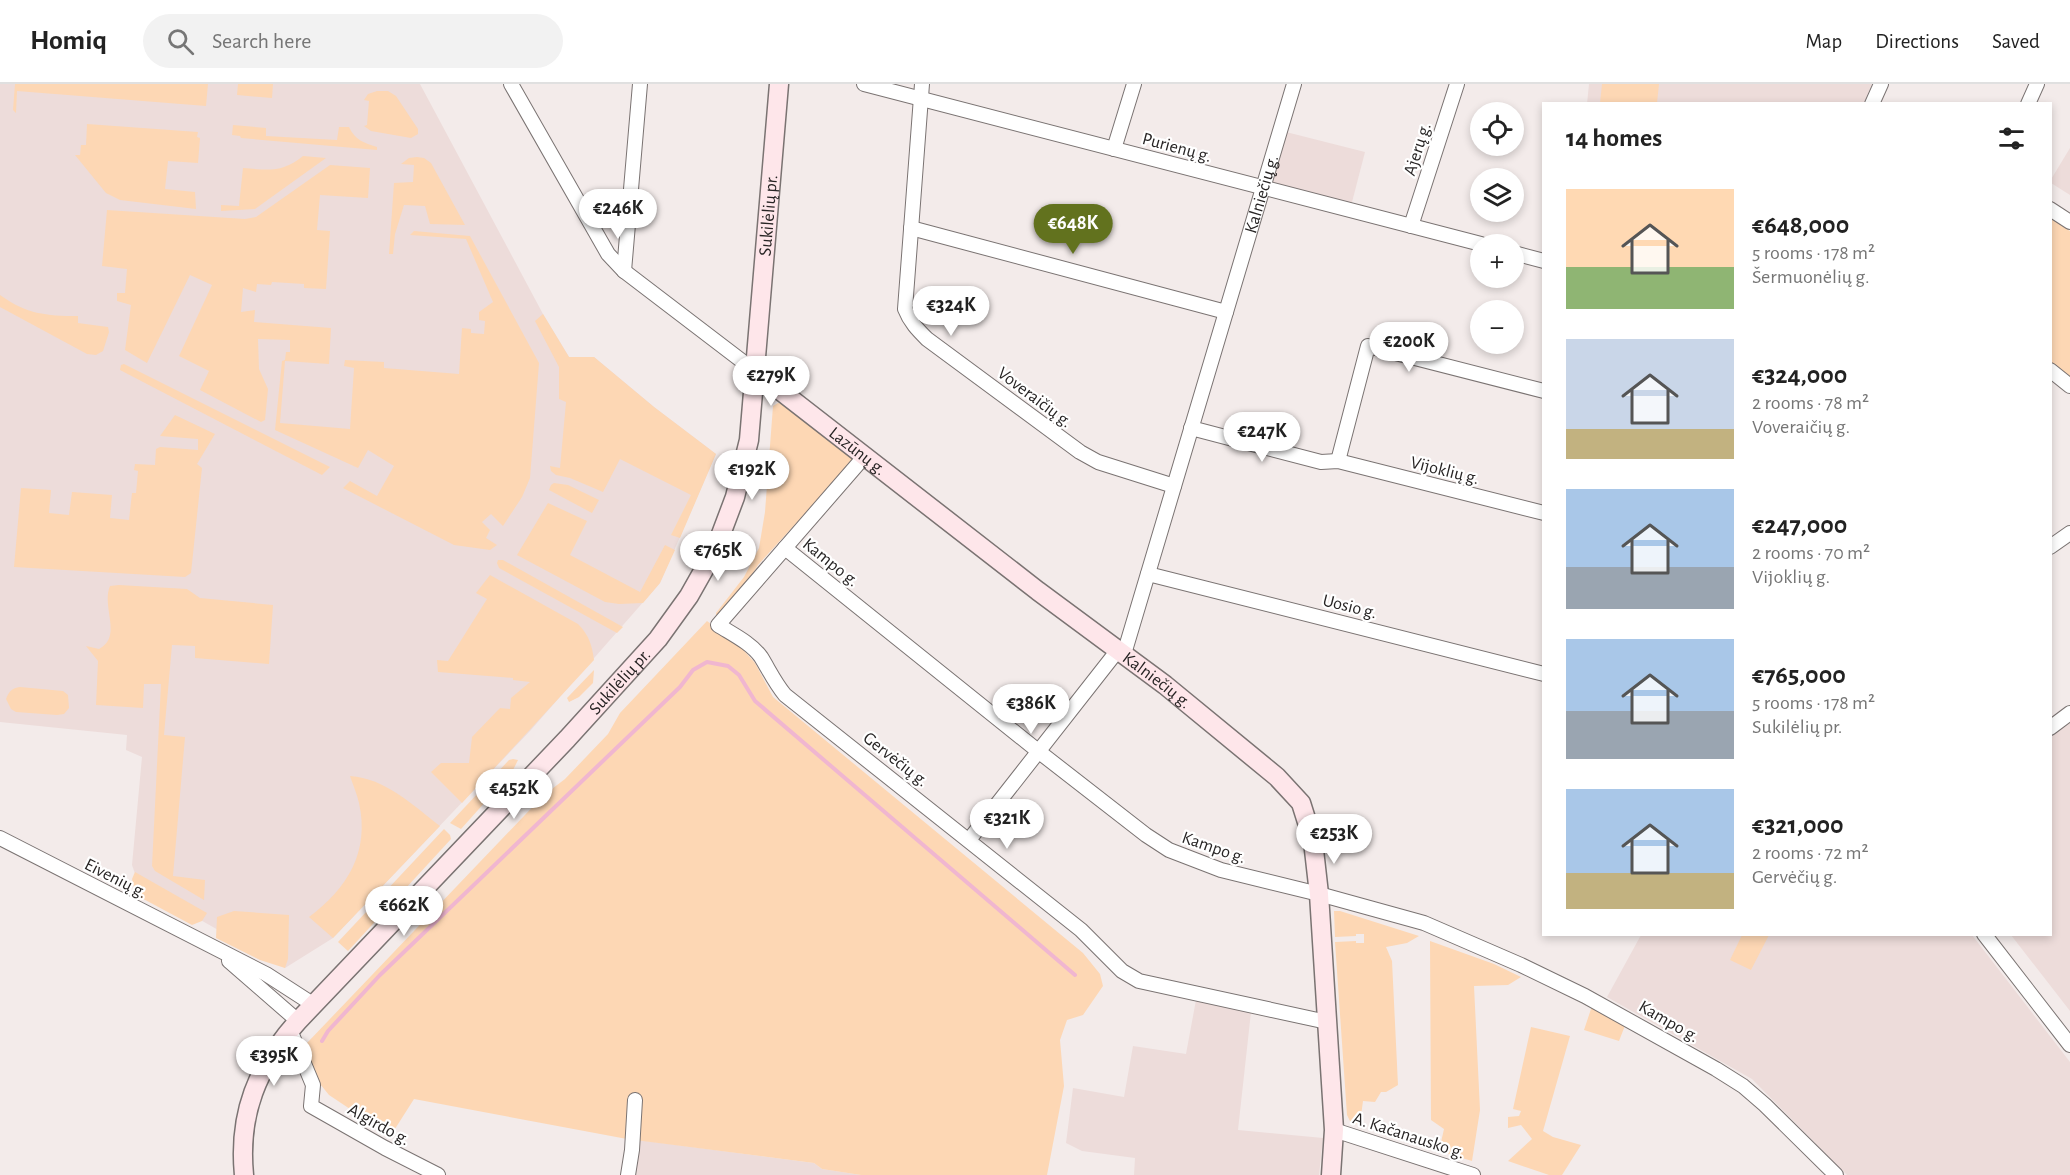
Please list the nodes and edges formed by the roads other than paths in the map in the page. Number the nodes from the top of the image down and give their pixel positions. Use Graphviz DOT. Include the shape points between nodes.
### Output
graph roads {
  1 [pos="511,84"];
  2 [pos="640,84"];
  3 [pos="779,84"];
  4 [pos="864,84"];
  5 [pos="922,84"];
  6 [pos="1134,84"];
  7 [pos="1294,84"];
  8 [pos="1457,84"];
  9 [pos="1881,84"];
  10 [pos="2037,84"];
  11 [pos="921,99"];
  12 [pos="1873,102"];
  13 [pos="2029,102"];
  14 [pos="1114,149"];
  15 [pos="1263,188"];
  16 [pos="2052,209"];
  17 [pos="2070,222"];
  18 [pos="1411,226"];
  19 [pos="911,228"];
  20 [pos="1470,241"];
  21 [pos="1524,256"];
  22 [pos="1542,260"];
  23 [pos="624,271"];
  24 [pos="1226,312"];
  25 [pos="755,371"];
  26 [pos="2052,372"];
  27 [pos="2070,386"];
  28 [pos="1542,390"];
  29 [pos="1191,428"];
  30 [pos="864,457"];
  31 [pos="1338,461"];
  32 [pos="1174,486"];
  33 [pos="1542,512"];
  34 [pos="2070,533"];
  35 [pos="2052,546"];
  36 [pos="784,548"];
  37 [pos="1148,574"];
  38 [pos="1121,652"];
  39 [pos="1542,673"];
  40 [pos="2070,713"];
  41 [pos="2052,726"];
  42 [pos="1038,751"];
  43 [pos="0,838"];
  44 [pos="969,840"];
  45 [pos="1319,894"];
  46 [pos="1986,936"];
  47 [pos="216,950"];
  48 [pos="314,1005"];
  49 [pos="1327,1022"];
  50 [pos="294,1026"];
  51 [pos="2070,1045"];
  52 [pos="636,1100"];
  53 [pos="1334,1130"];
  54 [pos="244,1175"];
  55 [pos="438,1175"];
  56 [pos="628,1175"];
  57 [pos="1331,1175"];
  58 [pos="1473,1175"];
  59 [pos="1836,1175"];
  1 -- 23 [label="street, Lazūnų g." via="597,237"];
  2 -- 23 [label="street"];
  3 -- 25 [label="main road, Sukilėlių pr."];
  4 -- 11 [label="street, Purienų g."];
  5 -- 11 [label="street, Voveraičių g."];
  6 -- 14 [label="street"];
  7 -- 15 [label="street, Kalniečių g."];
  8 -- 18 [label="street, Ajerų g."];
  9 -- 12 [label="street"];
  10 -- 13 [label="street"];
  11 -- 14 [label="street, Purienų g."];
  11 -- 19 [label="street, Voveraičių g."];
  14 -- 15 [label="street, Purienų g."];
  15 -- 18 [label="street, Purienų g."];
  15 -- 24 [label="street, Kalniečių g."];
  16 -- 17 [label="street"];
  18 -- 20 [label="street, Purienų g."];
  19 -- 24 [label="street"];
  19 -- 32 [label="street, Voveraičių g." via="905,309 913,325 927,339 1080,452 1098,462"];
  21 -- 22 [label="street"];
  23 -- 25 [label="street, Lazūnų g."];
  24 -- 29 [label="street, Kalniečių g."];
  25 -- 30 [label="main road, Lazūnų g."];
  25 -- 48 [label="main road, Sukilėlių pr." via="749,440 735,497 715,549 679,610 658,639 567,739"];
  26 -- 27 [label="street"];
  28 -- 31 [label="street" via="1368,346"];
  29 -- 31 [label="street, Vijoklių g." via="1321,462"];
  29 -- 32 [label="street, Kalniečių g."];
  30 -- 36 [label="street, Gervėčių g."];
  30 -- 38 [label="main road, Lazūnų g."];
  31 -- 33 [label="street, Vijoklių g."];
  32 -- 37 [label="street, Kalniečių g."];
  34 -- 35 [label="street"];
  36 -- 42 [label="street, Kampo g."];
  36 -- 44 [label="street, Gervėčių g." via="718,625 753,648 785,694"];
  37 -- 38 [label="street, Kalniečių g."];
  37 -- 39 [label="street, Uosio g."];
  38 -- 42 [label="street"];
  38 -- 45 [label="main road, Kalniečių g." via="1295,795 1309,824"];
  40 -- 41 [label="street"];
  42 -- 44 [label="street"];
  42 -- 45 [label="street, Kampo g." via="1169,850 1221,870"];
  43 -- 47 [label="street, Eivenių g."];
  44 -- 49 [label="street, Gervėčių g." via="1081,930 1122,971 1139,981"];
  45 -- 49 [label="main road, Kalniečių g."];
  45 -- 59 [label="street, Kampo g." via="1424,923 1621,1015 1743,1086"];
  46 -- 51 [label="street"];
  47 -- 48 [label="street, Eivenių g." via="266,974"];
  47 -- 50 [label="street, Eivenių g."];
  48 -- 50 [label="main road, Sukilėlių pr."];
  49 -- 53 [label="main road, Kalniečių g."];
  50 -- 54 [label="main road, Sukilėlių pr." via="269,1058 253,1093 243,1135"];
  50 -- 55 [label="street, Algirdo g." via="313,1085 311,1106"];
  52 -- 56 [label="street"];
  53 -- 57 [label="main road, Kalniečių g."];
  53 -- 58 [label="street, A. Kačanausko g."];
}
